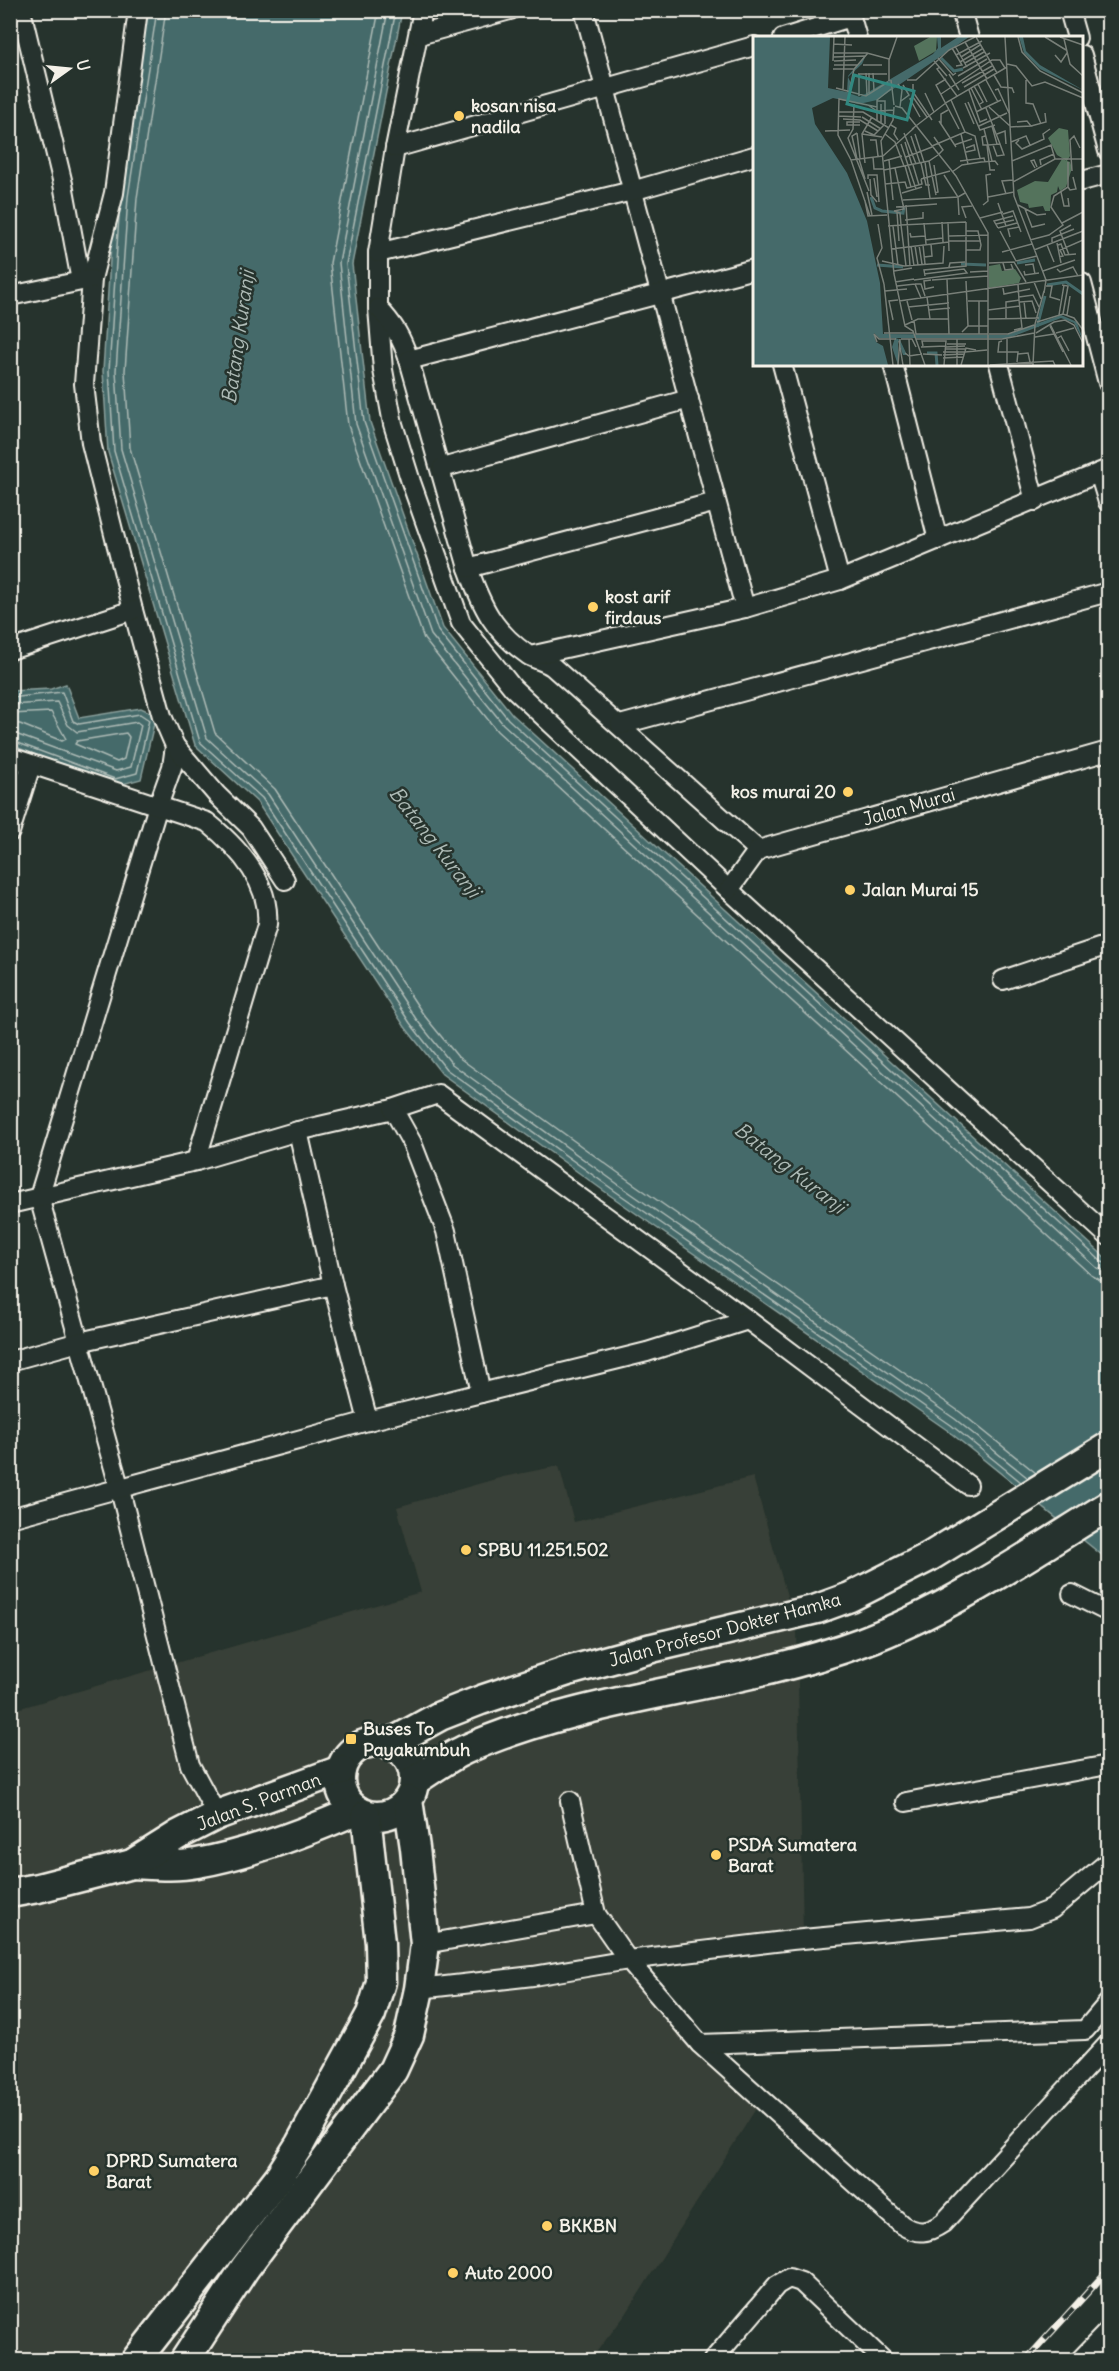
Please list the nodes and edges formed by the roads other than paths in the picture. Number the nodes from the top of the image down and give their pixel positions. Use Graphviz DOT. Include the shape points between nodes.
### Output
graph roads {
  1 [pos="21,10"];
  2 [pos="138,10"];
  3 [pos="423,10"];
  4 [pos="510,10"];
  5 [pos="584,10"];
  6 [pos="961,10"];
  7 [pos="1069,10"];
  8 [pos="850,14"];
  9 [pos="419,35"];
  10 [pos="789,36"];
  11 [pos="856,36"];
  12 [pos="968,36"];
  13 [pos="1076,36"];
  14 [pos="753,46"];
  15 [pos="1083,59"];
  16 [pos="605,90"];
  17 [pos="395,148"];
  18 [pos="1108,151"];
  19 [pos="753,156"];
  20 [pos="1108,174"];
  21 [pos="1083,181"];
  22 [pos="633,191"];
  23 [pos="378,253"];
  24 [pos="753,269"];
  25 [pos="86,280"];
  26 [pos="1083,287"];
  27 [pos="660,294"];
  28 [pos="10,296"];
  29 [pos="378,308"];
  30 [pos="409,360"];
  31 [pos="783,366"];
  32 [pos="894,366"];
  33 [pos="1000,366"];
  34 [pos="1108,383"];
  35 [pos="688,399"];
  36 [pos="442,468"];
  37 [pos="1104,471"];
  38 [pos="1035,501"];
  39 [pos="716,502"];
  40 [pos="1108,502"];
  41 [pos="938,540"];
  42 [pos="468,568"];
  43 [pos="840,580"];
  44 [pos="1108,592"];
  45 [pos="745,609"];
  46 [pos="133,610"];
  47 [pos="10,650"];
  48 [pos="530,656"];
  49 [pos="620,725"];
  50 [pos="175,746"];
  51 [pos="1108,751"];
  52 [pos="10,757"];
  53 [pos="31,765"];
  54 [pos="158,806"];
  55 [pos="10,832"];
  56 [pos="758,850"];
  57 [pos="285,880"];
  58 [pos="729,890"];
  59 [pos="1108,945"];
  60 [pos="1003,980"];
  61 [pos="393,1109"];
  62 [pos="298,1131"];
  63 [pos="196,1161"];
  64 [pos="39,1197"];
  65 [pos="10,1204"];
  66 [pos="1108,1236"];
  67 [pos="333,1285"];
  68 [pos="748,1320"];
  69 [pos="79,1342"];
  70 [pos="10,1361"];
  71 [pos="481,1393"];
  72 [pos="368,1421"];
  73 [pos="1108,1447"];
  74 [pos="968,1485"];
  75 [pos="120,1490"];
  76 [pos="1108,1506"];
  77 [pos="10,1518"];
  78 [pos="1072,1594"];
  79 [pos="1108,1612"];
  80 [pos="390,1744"];
  81 [pos="1108,1765"];
  82 [pos="341,1770"];
  83 [pos="411,1791"];
  84 [pos="570,1801"];
  85 [pos="906,1802"];
  86 [pos="362,1812"];
  87 [pos="218,1815"];
  88 [pos="1108,1862"];
  89 [pos="132,1864"];
  90 [pos="10,1893"];
  91 [pos="596,1914"];
  92 [pos="424,1944"];
  93 [pos="628,1960"];
  94 [pos="419,1989"];
  95 [pos="1108,2003"];
  96 [pos="1085,2030"];
  97 [pos="700,2044"];
  98 [pos="1106,2047"];
  99 [pos="1108,2331"];
  100 [pos="136,2361"];
  101 [pos="185,2361"];
  102 [pos="713,2361"];
  103 [pos="883,2361"];
  104 [pos="1080,2361"];
  1 -- 25 [label="street"];
  2 -- 25 [label="street" via="114,193"];
  3 -- 9 [label="street"];
  4 -- 9 [label="street"];
  5 -- 16 [label="street"];
  6 -- 12 [label="street"];
  7 -- 13 [label="street"];
  8 -- 10 [label="street"];
  8 -- 11 [label="street"];
  9 -- 17 [label="street"];
  14 -- 16 [label="street"];
  15 -- 18 [label="street"];
  16 -- 17 [label="street"];
  16 -- 22 [label="street"];
  17 -- 23 [label="street"];
  19 -- 22 [label="street"];
  20 -- 21 [label="street"];
  22 -- 23 [label="street"];
  22 -- 27 [label="street"];
  23 -- 29 [label="street"];
  24 -- 27 [label="street"];
  25 -- 28 [label="street"];
  25 -- 46 [label="street" via="84,384 91,443"];
  26 -- 34 [label="street"];
  27 -- 30 [label="street"];
  27 -- 35 [label="street"];
  29 -- 30 [label="street" via="392,322"];
  29 -- 58 [label="street" via="393,424 461,623 513,688"];
  30 -- 36 [label="street"];
  31 -- 43 [label="street"];
  32 -- 41 [label="street"];
  33 -- 38 [label="street"];
  35 -- 36 [label="street"];
  35 -- 39 [label="street"];
  36 -- 42 [label="street"];
  37 -- 38 [label="street"];
  37 -- 40 [label="street"];
  38 -- 41 [label="street"];
  39 -- 42 [label="street"];
  39 -- 45 [label="street"];
  41 -- 43 [label="street"];
  42 -- 48 [label="street" via="490,620"];
  43 -- 45 [label="street"];
  44 -- 49 [label="street"];
  45 -- 48 [label="street"];
  46 -- 47 [label="street"];
  46 -- 50 [label="street" via="162,716"];
  48 -- 49 [label="street" via="553,667"];
  49 -- 56 [label="street"];
  50 -- 54 [label="street"];
  50 -- 57 [label="street" via="251,828"];
  51 -- 56 [label="street, Jalan Murai"];
  52 -- 53 [label="street"];
  53 -- 54 [label="street"];
  53 -- 55 [label="street"];
  54 -- 63 [label="street" via="207,822 226,838 259,882 268,914"];
  54 -- 64 [label="street"];
  56 -- 58 [label="street"];
  58 -- 66 [label="street"];
  59 -- 60 [label="street"];
  61 -- 62 [label="street"];
  61 -- 68 [label="street" via="438,1094"];
  61 -- 71 [label="street" via="412,1143 446,1232"];
  62 -- 63 [label="street"];
  62 -- 67 [label="street"];
  63 -- 64 [label="street"];
  64 -- 65 [label="street"];
  64 -- 69 [label="street"];
  67 -- 69 [label="street"];
  67 -- 72 [label="street"];
  68 -- 71 [label="street" via="646,1352"];
  68 -- 74 [label="street"];
  69 -- 70 [label="street"];
  69 -- 75 [label="street"];
  71 -- 72 [label="street"];
  72 -- 75 [label="street"];
  73 -- 80 [label="main road, Jalan Profesor Dokter Hamka" via="929,1557 850,1597 818,1609 568,1671 440,1716"];
  75 -- 77 [label="street"];
  75 -- 87 [label="street" via="190,1766"];
  76 -- 83 [label="main road" via="939,1607 862,1642 739,1677 538,1721 462,1751"];
  78 -- 79 [label="street"];
  80 -- 82 [label="main road" via="360,1746 351,1752"];
  80 -- 83 [label="main road" via="411,1763"];
  81 -- 85 [label="street"];
  82 -- 86 [label="main road" via="343,1794"];
  82 -- 87 [label="main road, Jalan S. Parman"];
  83 -- 86 [label="main road" via="397,1811 382,1816"];
  83 -- 92 [label="main road"];
  84 -- 91 [label="street"];
  86 -- 89 [label="main road" via="197,1863"];
  86 -- 100 [label="main road" via="380,1943 381,1982 371,2014 279,2177"];
  87 -- 89 [label="main road, Jalan S. Parman" via="178,1834"];
  88 -- 93 [label="street" via="1052,1909 1029,1918"];
  89 -- 90 [label="main road, Jalan S. Parman"];
  91 -- 92 [label="street"];
  91 -- 93 [label="street"];
  92 -- 94 [label="main road"];
  93 -- 94 [label="street"];
  93 -- 97 [label="street"];
  94 -- 101 [label="main road" via="409,2035 393,2070 245,2268"];
  95 -- 96 [label="street"];
  96 -- 97 [label="street"];
  96 -- 98 [label="street"];
  97 -- 98 [label="street" via="902,2225 923,2233 943,2223"];
  99 -- 104 [label="street"];
  102 -- 103 [label="street" via="777,2285 789,2278 801,2282"];
}
